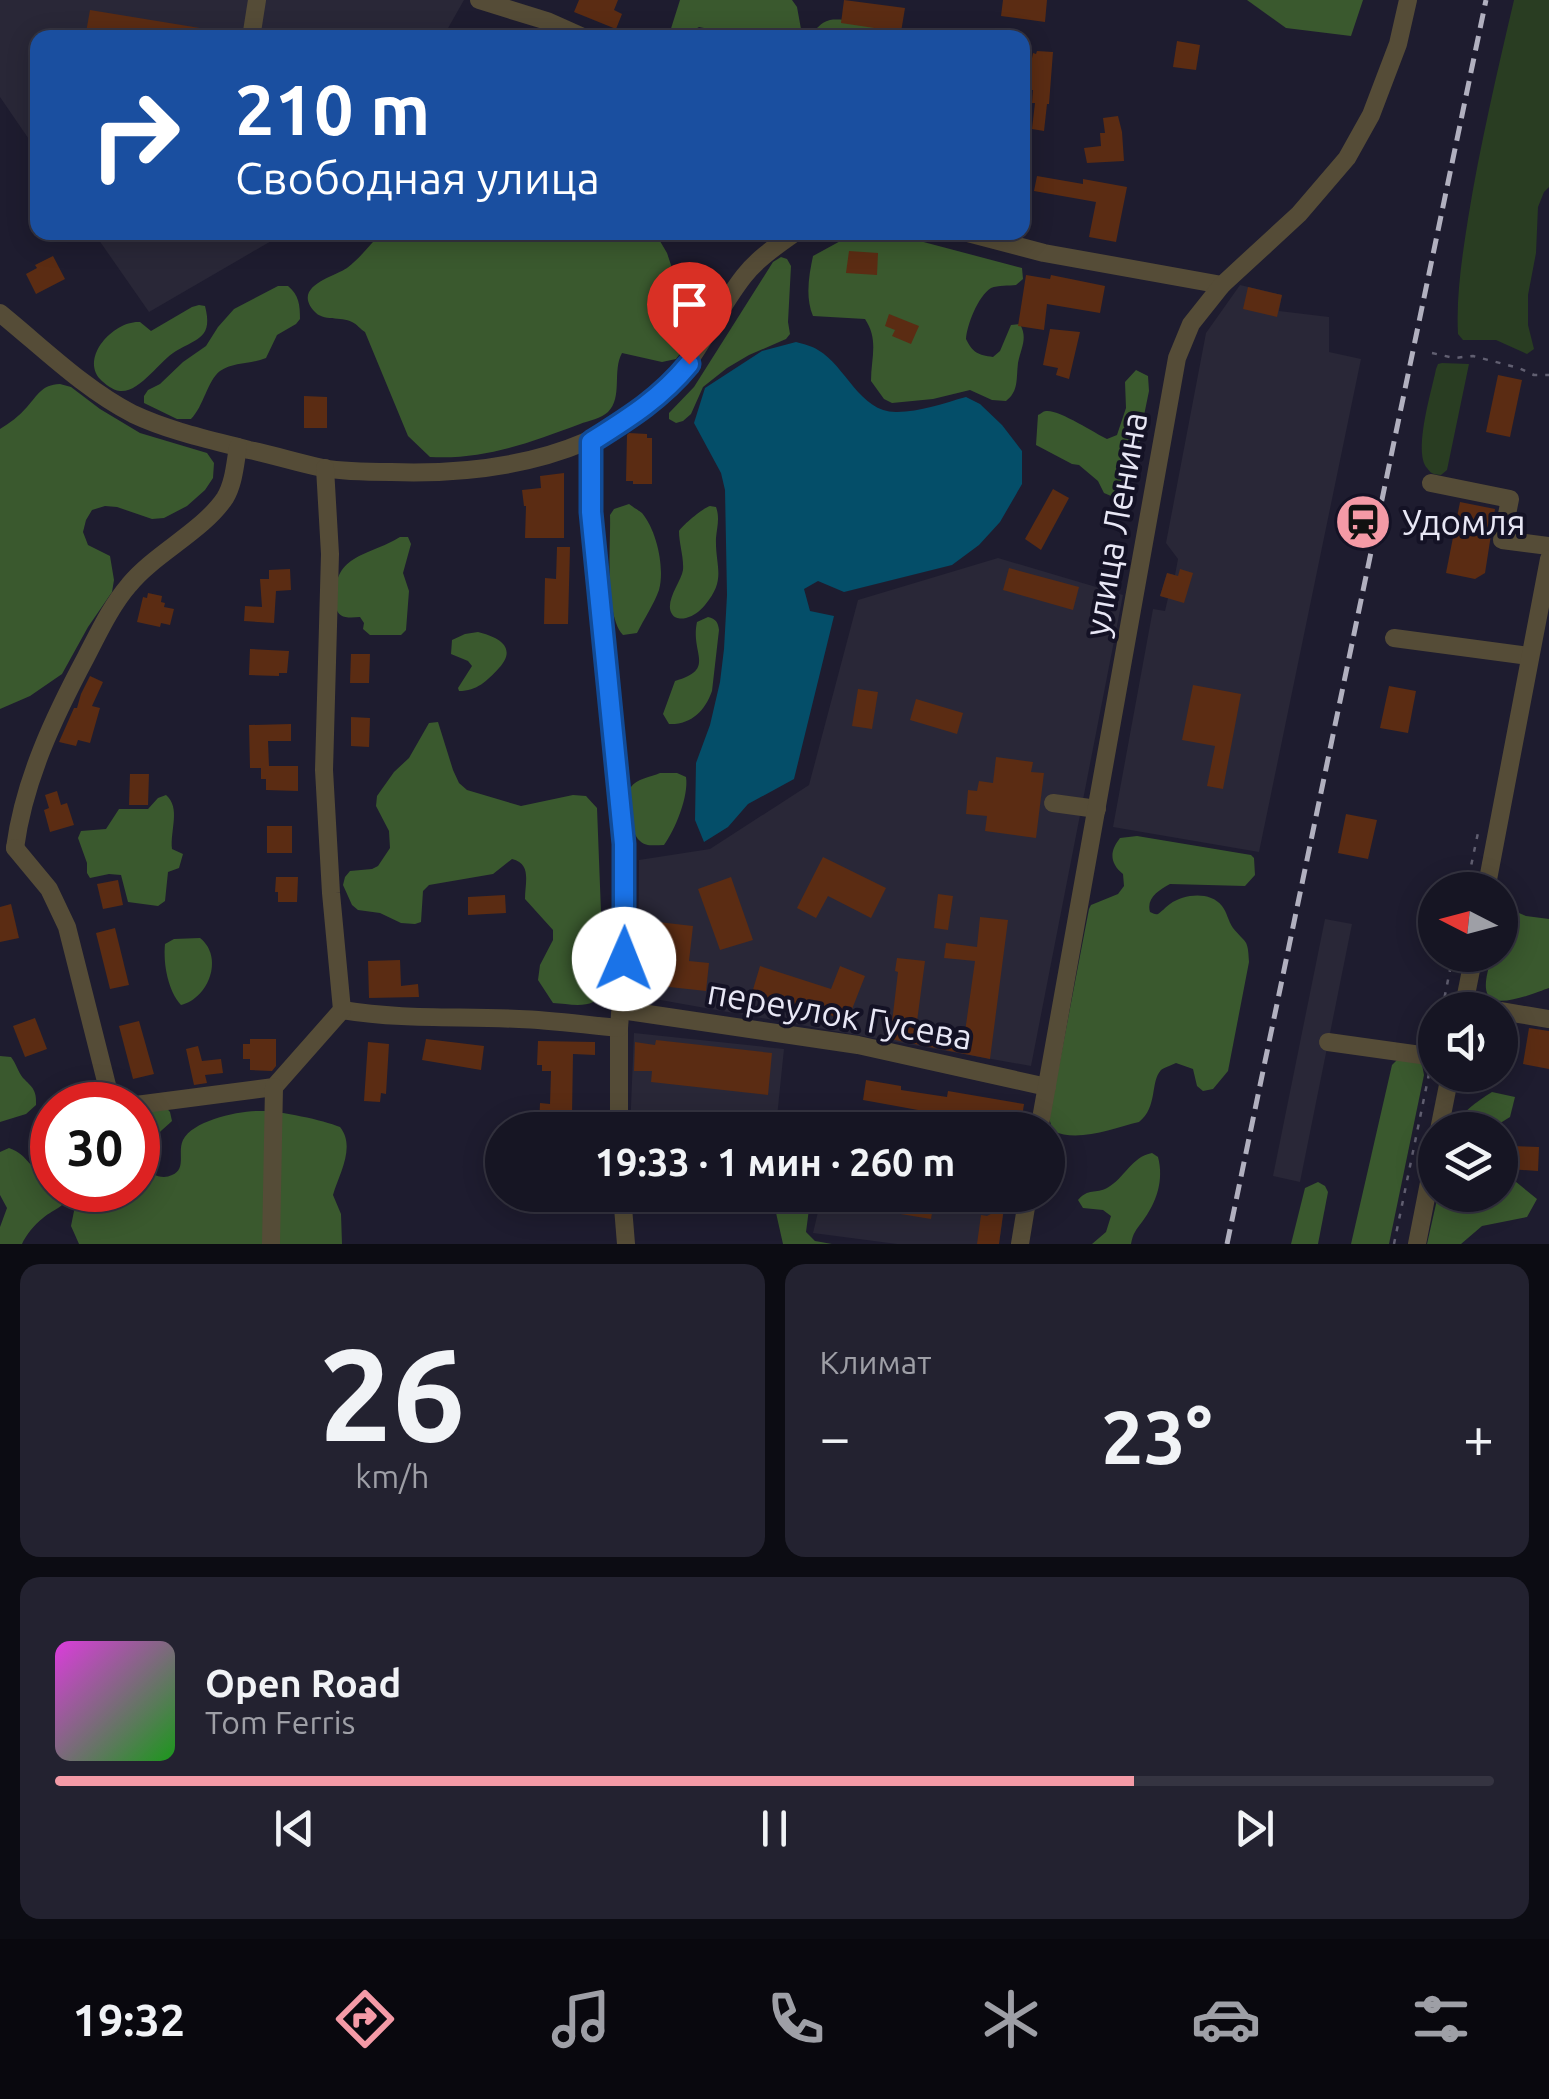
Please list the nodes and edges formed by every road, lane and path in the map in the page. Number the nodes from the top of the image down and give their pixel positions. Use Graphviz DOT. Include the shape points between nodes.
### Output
graph roads {
  1 [pos="257,0"];
  2 [pos="480,0"];
  3 [pos="1408,0"];
  4 [pos="251,30"];
  5 [pos="568,30"];
  6 [pos="784,240"];
  7 [pos="994,240"];
  8 [pos="1222,284"];
  9 [pos="0,313"];
  10 [pos="1432,353"];
  11 [pos="1549,375"];
  12 [pos="591,442"];
  13 [pos="238,447"];
  14 [pos="325,468"];
  15 [pos="1431,483"];
  16 [pos="1549,546"];
  17 [pos="1549,559"];
  18 [pos="1394,638"];
  19 [pos="1530,656"];
  20 [pos="1052,803"];
  21 [pos="1096,808"];
  22 [pos="7,851"];
  23 [pos="1489,872"];
  24 [pos="342,1010"];
  25 [pos="1518,1014"];
  26 [pos="620,1019"];
  27 [pos="1549,1019"];
  28 [pos="1328,1042"];
  29 [pos="1418,1055"];
  30 [pos="106,1082"];
  31 [pos="274,1087"];
  32 [pos="1047,1087"];
  33 [pos="1427,1092"];
  34 [pos="160,1102"];
  35 [pos="619,1112"];
  36 [pos="1042,1112"];
  37 [pos="623,1212"];
  38 [pos="1025,1212"];
  39 [pos="1423,1212"];
  40 [pos="271,1244"];
  41 [pos="626,1244"];
  42 [pos="1020,1244"];
  43 [pos="1394,1244"];
  44 [pos="1416,1244"];
  1 -- 4 [label="street"];
  2 -- 5 [label="street"];
  3 -- 8 [label="street, улица Ленина" via="1371,116 1347,158 1286,227"];
  6 -- 12 [label="street" via="746,274 672,384"];
  7 -- 8 [label="street"];
  8 -- 21 [label="street, улица Ленина" via="1191,324 1178,358"];
  9 -- 13 [label="street" via="133,414"];
  10 -- 11 [label="path"];
  12 -- 14 [label="street" via="513,464 440,474"];
  12 -- 26 [label="street" via="591,512 624,844"];
  13 -- 14 [label="street"];
  13 -- 22 [label="street" via="224,499 130,582 110,610 62,703"];
  14 -- 24 [label="street" via="330,554 324,770"];
  15 -- 16 [label="street" via="1510,499 1502,540"];
  17 -- 19 [label="street"];
  18 -- 19 [label="street"];
  19 -- 23 [label="street"];
  20 -- 21 [label="street"];
  21 -- 32 [label="street, улица Ленина"];
  22 -- 30 [label="street" via="49,889 67,927"];
  24 -- 26 [label="street, переулок Гусева" via="430,1019"];
  24 -- 31 [label="street"];
  25 -- 27 [label="street"];
  26 -- 32 [label="street, переулок Гусева" via="858,1044"];
  26 -- 35 [label="street"];
  28 -- 29 [label="street"];
  31 -- 34 [label="street"];
  31 -- 40 [label="street"];
  32 -- 36 [label="street, улица Ленина"];
  33 -- 43 [label="path"];
  37 -- 41 [label="street"];
  38 -- 42 [label="street"];
  39 -- 44 [label="street"];
}
